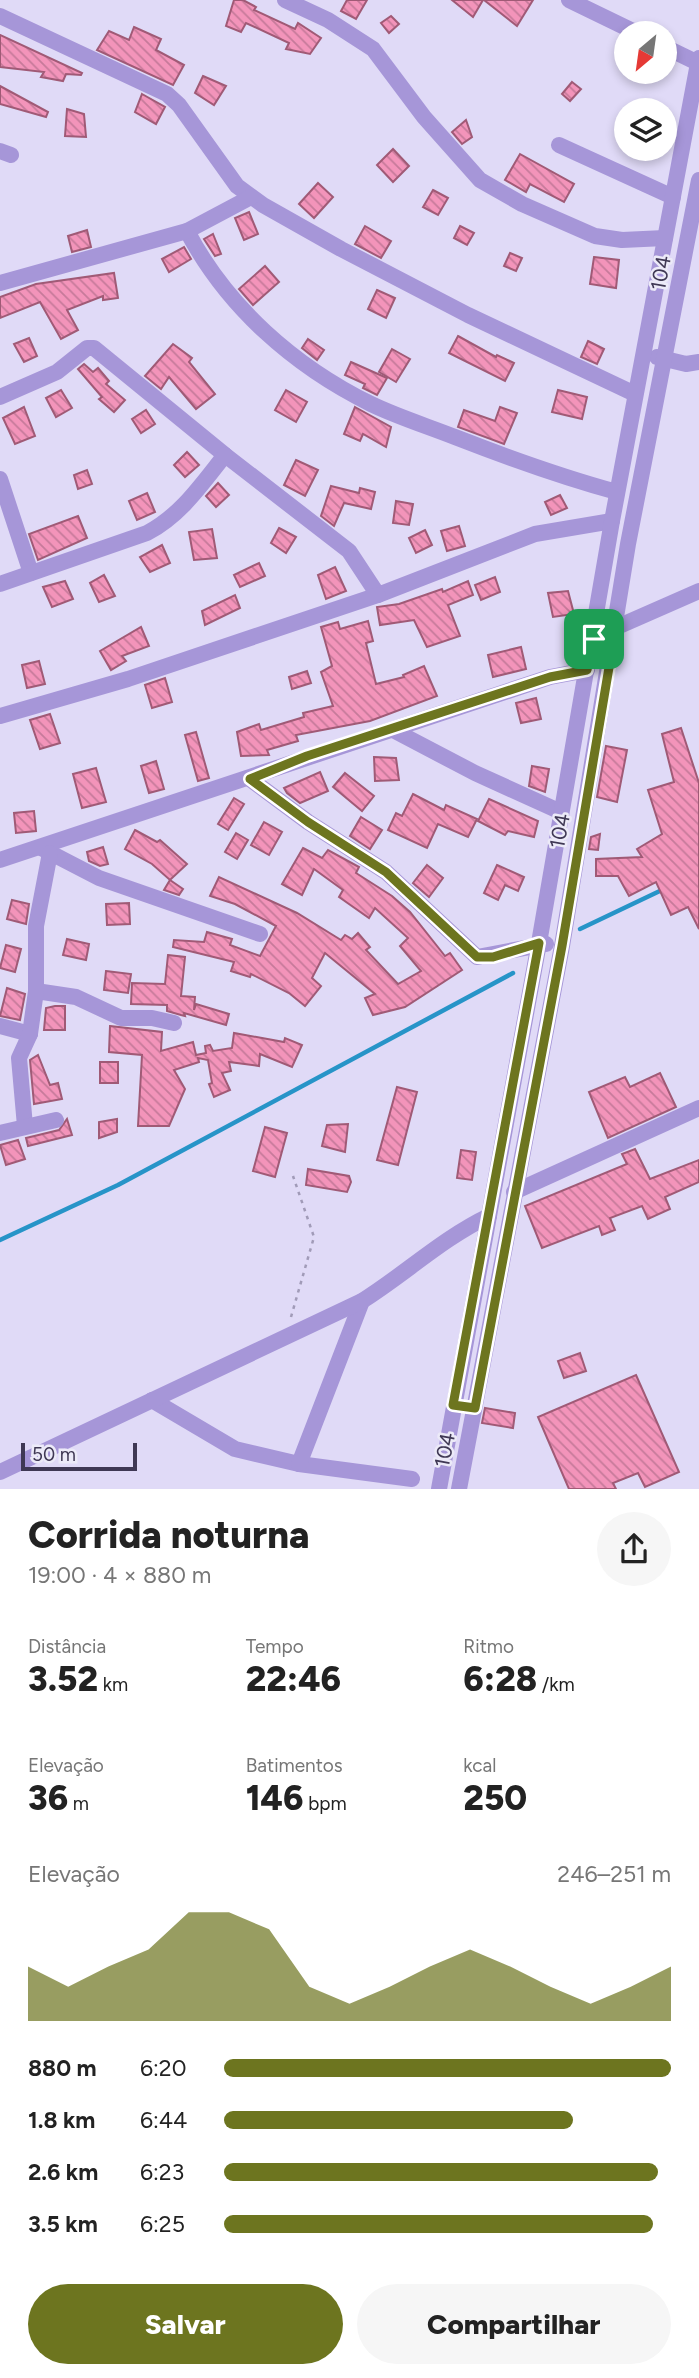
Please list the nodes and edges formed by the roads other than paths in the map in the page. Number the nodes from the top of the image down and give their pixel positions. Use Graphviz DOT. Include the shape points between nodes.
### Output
graph roads {
  1 [pos="285,0"];
  2 [pos="569,0"];
  3 [pos="0,16"];
  4 [pos="614,22"];
  5 [pos="677,52"];
  6 [pos="698,61"];
  7 [pos="559,145"];
  8 [pos="699,180"];
  9 [pos="251,197"];
  10 [pos="673,197"];
  11 [pos="187,231"];
  12 [pos="665,238"];
  13 [pos="0,283"];
  14 [pos="645,354"];
  15 [pos="666,360"];
  16 [pos="699,362"];
  17 [pos="635,394"];
  18 [pos="0,397"];
  19 [pos="225,455"];
  20 [pos="0,479"];
  21 [pos="617,492"];
  22 [pos="612,522"];
  23 [pos="31,573"];
  24 [pos="0,584"];
  25 [pos="699,591"];
  26 [pos="378,595"];
  27 [pos="616,626"];
  28 [pos="594,639"];
  29 [pos="587,670"];
  30 [pos="0,716"];
  31 [pos="394,730"];
  32 [pos="250,779"];
  33 [pos="561,812"];
  34 [pos="45,850"];
  35 [pos="0,860"];
  36 [pos="260,934"];
  37 [pos="539,943"];
  38 [pos="562,946"];
  39 [pos="36,991"];
  40 [pos="174,1023"];
  41 [pos="0,1026"];
  42 [pos="30,1034"];
  43 [pos="699,1108"];
  44 [pos="56,1119"];
  45 [pos="25,1126"];
  46 [pos="0,1133"];
  47 [pos="514,1192"];
  48 [pos="489,1216"];
  49 [pos="362,1301"];
  50 [pos="152,1400"];
  51 [pos="453,1405"];
  52 [pos="475,1408"];
  53 [pos="299,1464"];
  54 [pos="0,1472"];
  55 [pos="412,1479"];
  56 [pos="438,1487"];
  57 [pos="459,1489"];
  1 -- 12 [label="street" via="373,49 424,117 480,180 594,236"];
  2 -- 4 [label="street"];
  3 -- 9 [label="street" via="167,94 237,186"];
  5 -- 6 [label="street"];
  6 -- 10 [label="street"];
  7 -- 10 [label="street"];
  8 -- 15 [label="street, 104"];
  9 -- 11 [label="street"];
  9 -- 17 [label="street" via="341,249"];
  10 -- 12 [label="street"];
  11 -- 13 [label="street"];
  11 -- 21 [label="street" via="207,268 233,299 307,367 374,405 549,472"];
  12 -- 14 [label="street"];
  14 -- 15 [label="street"];
  14 -- 17 [label="street"];
  15 -- 16 [label="street"];
  15 -- 27 [label="street, 104"];
  17 -- 21 [label="street"];
  18 -- 19 [label="street" via="57,372 87,348 94,348"];
  19 -- 23 [label="street" via="166,523"];
  19 -- 26 [label="street" via="349,551"];
  20 -- 23 [label="street"];
  21 -- 22 [label="street"];
  22 -- 26 [label="street" via="535,534"];
  22 -- 28 [label="street"];
  23 -- 24 [label="street"];
  25 -- 27 [label="street"];
  26 -- 30 [label="street" via="128,679"];
  27 -- 28 [label="street"];
  27 -- 38 [label="street, 104"];
  28 -- 29 [label="street"];
  29 -- 31 [label="street" via="550,677"];
  29 -- 33 [label="street"];
  31 -- 32 [label="street"];
  31 -- 33 [label="street"];
  32 -- 34 [label="street"];
  32 -- 37 [label="street" via="386,872 477,957 493,957"];
  33 -- 37 [label="street"];
  34 -- 35 [label="street"];
  34 -- 36 [label="street" via="99,877"];
  34 -- 39 [label="street" via="36,926"];
  37 -- 38 [label="street"];
  37 -- 48 [label="street"];
  38 -- 47 [label="street, 104"];
  39 -- 40 [label="street" via="76,997 121,1018"];
  39 -- 42 [label="street"];
  41 -- 42 [label="street"];
  42 -- 45 [label="street" via="19,1058"];
  43 -- 47 [label="street"];
  44 -- 45 [label="street"];
  45 -- 46 [label="street"];
  47 -- 52 [label="street, 104"];
  48 -- 49 [label="street" via="459,1231"];
  48 -- 51 [label="street"];
  49 -- 50 [label="street"];
  49 -- 53 [label="street"];
  50 -- 53 [label="street" via="235,1449"];
  50 -- 54 [label="street"];
  51 -- 52 [label="street"];
  51 -- 56 [label="street"];
  52 -- 57 [label="street, 104"];
  53 -- 55 [label="street"];
}
